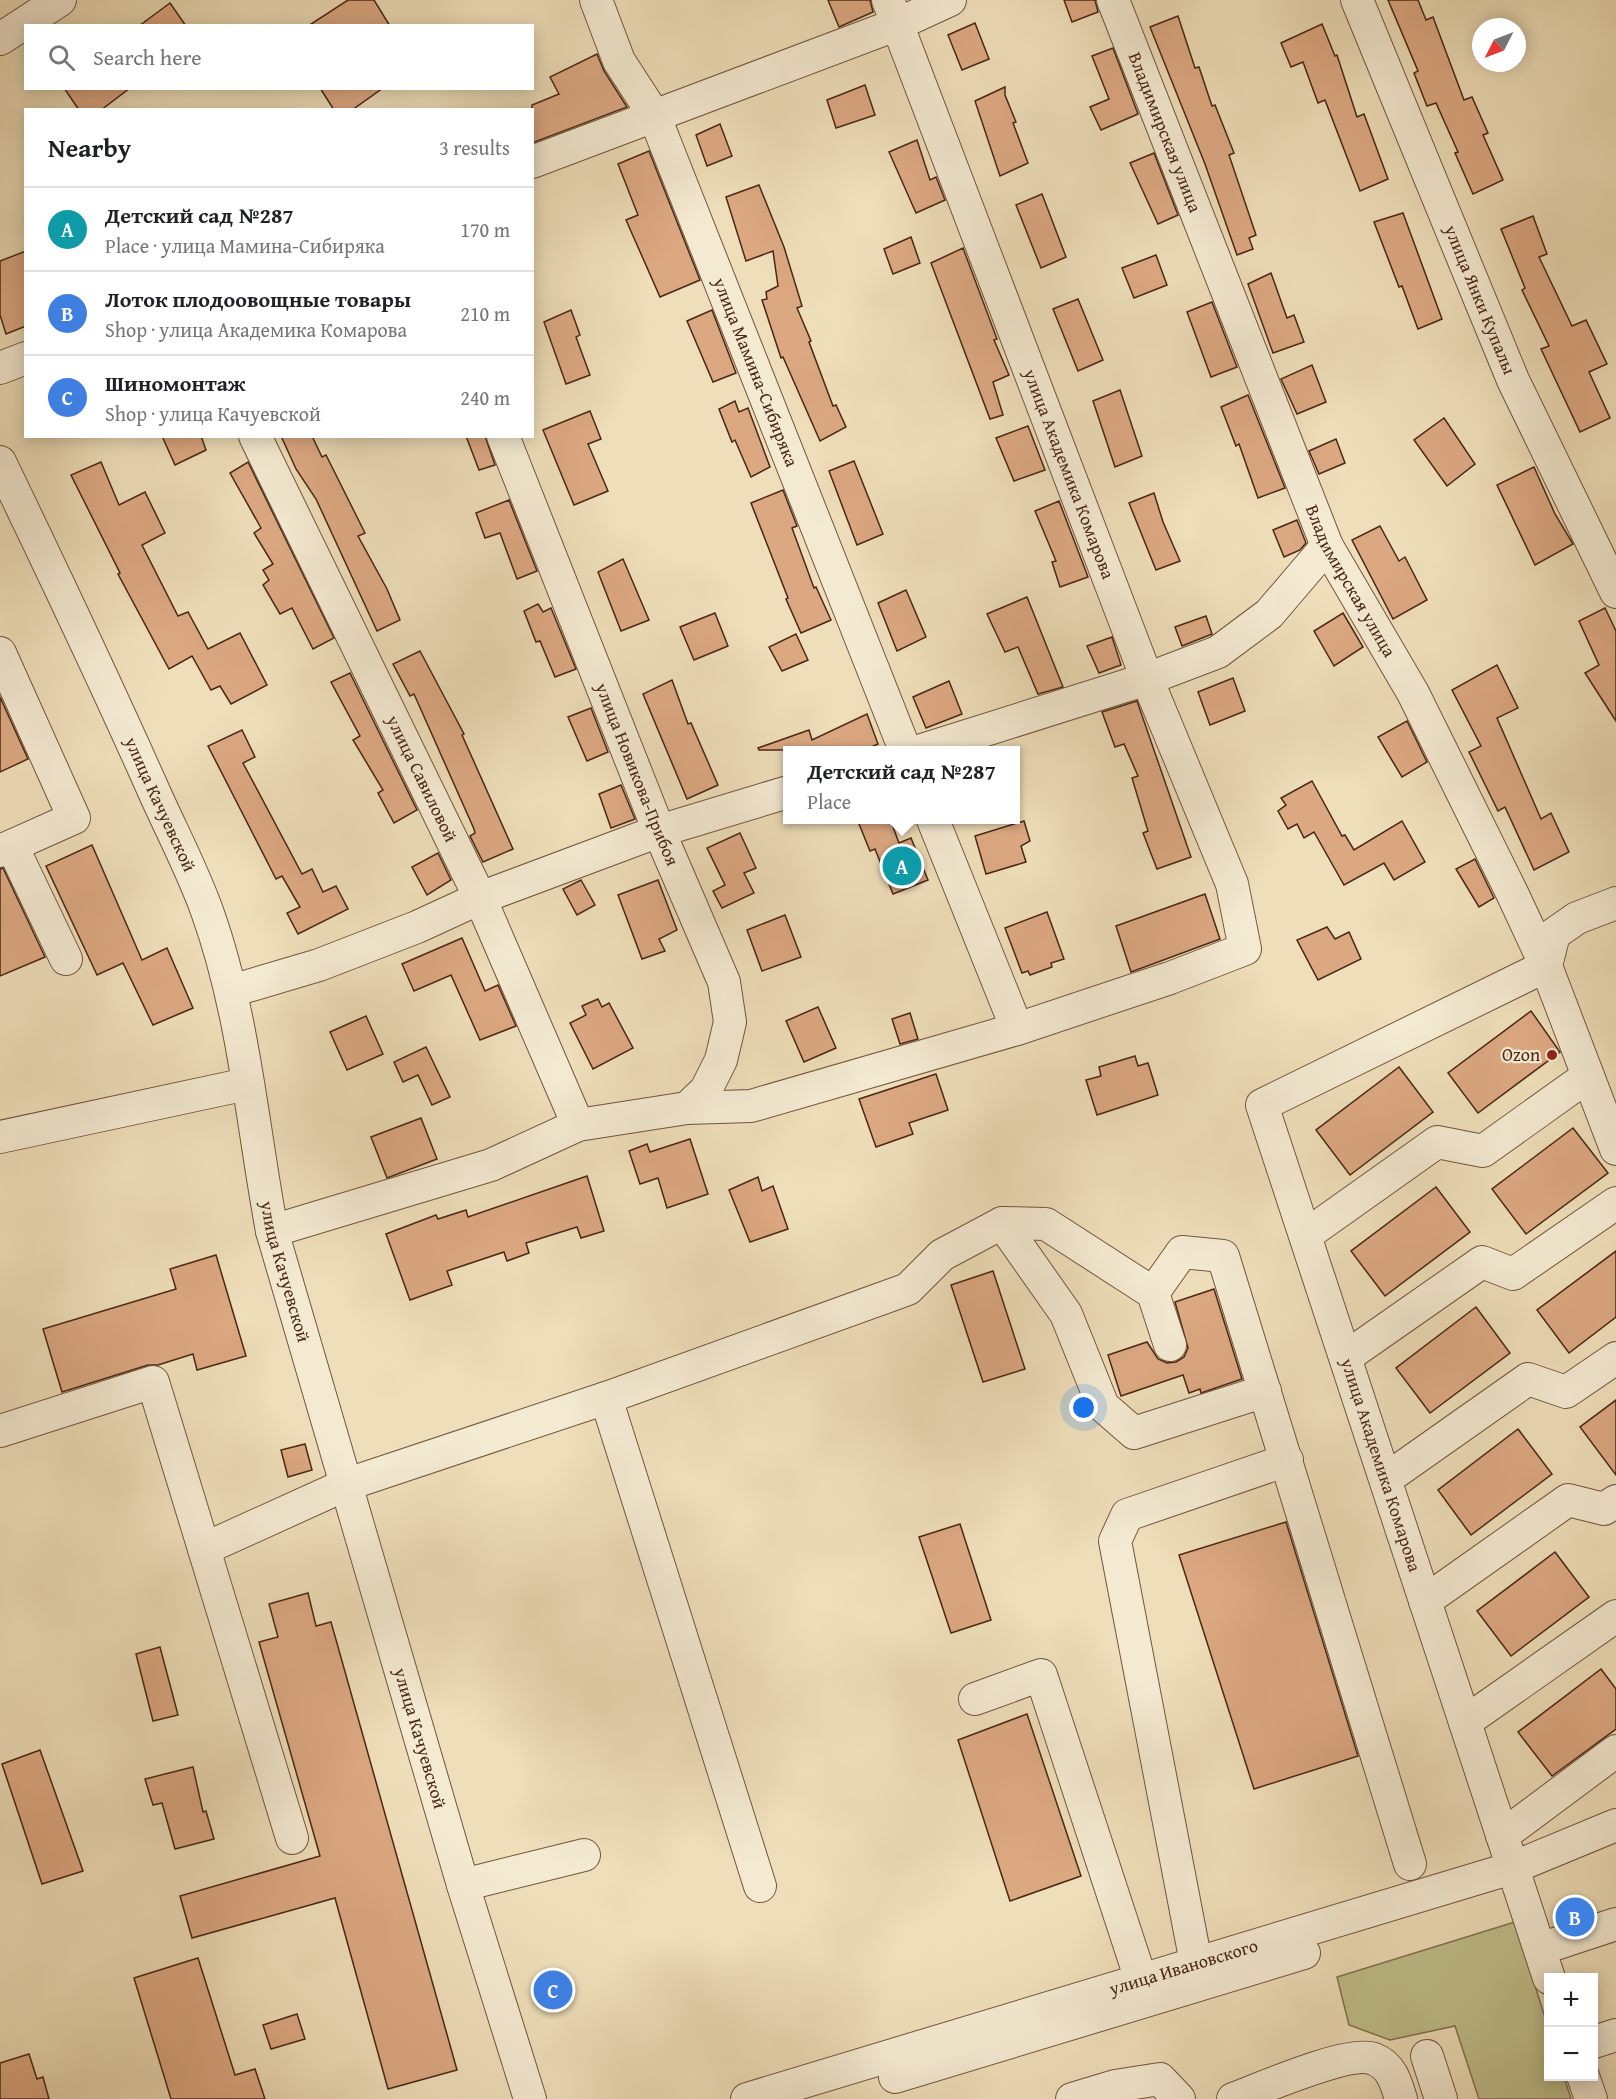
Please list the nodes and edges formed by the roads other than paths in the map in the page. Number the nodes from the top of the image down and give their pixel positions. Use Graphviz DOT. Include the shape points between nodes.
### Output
graph roads {
  1 [pos="60,0"];
  2 [pos="596,0"];
  3 [pos="950,0"];
  4 [pos="1113,0"];
  5 [pos="1357,0"];
  6 [pos="893,12"];
  7 [pos="0,39"];
  8 [pos="654,115"];
  9 [pos="534,161"];
  10 [pos="24,358"];
  11 [pos="0,368"];
  12 [pos="256,438"];
  13 [pos="504,438"];
  14 [pos="0,462"];
  15 [pos="1327,546"];
  16 [pos="1616,592"];
  17 [pos="0,653"];
  18 [pos="1148,679"];
  19 [pos="903,746"];
  20 [pos="935,746"];
  21 [pos="783,794"];
  22 [pos="935,824"];
  23 [pos="659,831"];
  24 [pos="6,848"];
  25 [pos="480,898"];
  26 [pos="1616,903"];
  27 [pos="66,959"];
  28 [pos="1546,966"];
  29 [pos="231,991"];
  30 [pos="1017,1029"];
  31 [pos="1588,1076"];
  32 [pos="247,1084"];
  33 [pos="687,1107"];
  34 [pos="578,1125"];
  35 [pos="0,1137"];
  36 [pos="1616,1149"];
  37 [pos="1616,1203"];
  38 [pos="1002,1223"];
  39 [pos="272,1231"];
  40 [pos="1306,1235"];
  41 [pos="1153,1293"];
  42 [pos="1170,1345"];
  43 [pos="1346,1357"];
  44 [pos="1616,1358"];
  45 [pos="1265,1391"];
  46 [pos="606,1398"];
  47 [pos="0,1431"];
  48 [pos="1287,1460"];
  49 [pos="1386,1479"];
  50 [pos="345,1485"];
  51 [pos="1616,1501"];
  52 [pos="204,1549"];
  53 [pos="1425,1601"];
  54 [pos="1616,1616"];
  55 [pos="975,1699"];
  56 [pos="1465,1722"];
  57 [pos="1616,1751"];
  58 [pos="1616,1826"];
  59 [pos="1500,1831"];
  60 [pos="292,1838"];
  61 [pos="1616,1844"];
  62 [pos="584,1855"];
  63 [pos="1410,1864"];
  64 [pos="1515,1876"];
  65 [pos="463,1885"];
  66 [pos="760,1886"];
  67 [pos="1616,1924"];
  68 [pos="1540,1950"];
  69 [pos="1196,1963"];
  70 [pos="1141,1980"];
  71 [pos="1616,2035"];
  72 [pos="1598,2040"];
  73 [pos="1427,2056"];
  74 [pos="1585,2081"];
  75 [pos="1119,2092"];
  76 [pos="530,2099"];
  77 [pos="747,2099"];
  78 [pos="821,2099"];
  79 [pos="1072,2099"];
  80 [pos="1179,2099"];
  81 [pos="1233,2099"];
  82 [pos="1401,2099"];
  83 [pos="1441,2099"];
  84 [pos="1591,2099"];
  1 -- 7 [label="street"];
  2 -- 8 [label="street, улица Мамина-Сибиряка" via="619,61"];
  3 -- 6 [label="street"];
  4 -- 15 [label="street, Владимирская улица"];
  5 -- 16 [label="street, улица Янки Купалы" via="1513,380"];
  6 -- 8 [label="street"];
  6 -- 18 [label="street, улица Академика Комарова"];
  8 -- 9 [label="street"];
  8 -- 19 [label="street, улица Мамина-Сибиряка"];
  10 -- 11 [label="street"];
  12 -- 25 [label="street, улица Савиловой"];
  13 -- 23 [label="street, улица Новикова-Прибоя"];
  14 -- 29 [label="street, улица Качуевской" via="106,683 207,910"];
  15 -- 18 [label="street" via="1269,614 1218,652"];
  15 -- 28 [label="street, Владимирская улица" via="1413,693"];
  17 -- 24 [label="street" via="74,818"];
  18 -- 20 [label="street"];
  18 -- 30 [label="street, улица Академика Комарова" via="1232,884 1245,949"];
  21 -- 23 [label="street"];
  22 -- 30 [label="street"];
  23 -- 25 [label="street"];
  23 -- 33 [label="street, улица Новикова-Прибоя" via="724,982 730,1022 721,1060 706,1090"];
  24 -- 27 [label="street"];
  25 -- 29 [label="street" via="319,965"];
  25 -- 34 [label="street, улица Савиловой"];
  26 -- 28 [label="street" via="1577,918 1554,934"];
  28 -- 31 [label="street, Владимирская улица"];
  28 -- 40 [label="street, улица Академика Комарова" via="1262,1105"];
  29 -- 32 [label="street, улица Качуевской"];
  30 -- 33 [label="street" via="751,1106"];
  31 -- 36 [label="street, Владимирская улица"];
  31 -- 40 [label="street" via="1483,1151 1437,1142"];
  32 -- 35 [label="street"];
  32 -- 39 [label="street, улица Качуевской"];
  33 -- 34 [label="street"];
  34 -- 39 [label="street" via="491,1165"];
  37 -- 43 [label="street" via="1514,1274 1482,1262"];
  38 -- 41 [label="street" via="1046,1224"];
  38 -- 45 [label="street" via="1066,1314 1103,1406 1134,1433"];
  38 -- 46 [label="street" via="942,1255 908,1289"];
  39 -- 50 [label="street, улица Качуевской"];
  40 -- 43 [label="street, улица Академика Комарова"];
  41 -- 42 [label="street"];
  41 -- 45 [label="street" via="1182,1252 1223,1256"];
  43 -- 49 [label="street, улица Академика Комарова"];
  44 -- 49 [label="street" via="1566,1392 1528,1379"];
  45 -- 48 [label="street"];
  46 -- 50 [label="street"];
  46 -- 66 [label="street"];
  47 -- 52 [label="street" via="153,1382"];
  48 -- 63 [label="street"];
  48 -- 69 [label="street" via="1127,1515 1115,1541"];
  49 -- 53 [label="street, улица Академика Комарова"];
  50 -- 52 [label="street"];
  50 -- 65 [label="street, улица Качуевской"];
  51 -- 53 [label="street" via="1604,1509 1568,1500"];
  52 -- 60 [label="street"];
  53 -- 56 [label="street, улица Академика Комарова"];
  54 -- 56 [label="street"];
  55 -- 70 [label="street" via="1041,1675"];
  56 -- 59 [label="street, улица Академика Комарова"];
  57 -- 59 [label="street"];
  58 -- 64 [label="street, улица Ивановского"];
  59 -- 64 [label="street, улица Академика Комарова"];
  61 -- 64 [label="street, улица Ивановского"];
  62 -- 65 [label="street"];
  64 -- 68 [label="street, улица Академика Комарова"];
  64 -- 69 [label="street, улица Ивановского"];
  64 -- 78 [label="street, улица Ивановского" via="1212,1983"];
  65 -- 76 [label="street, улица Качуевской"];
  67 -- 68 [label="street"];
  69 -- 70 [label="street, улица Ивановского"];
  70 -- 77 [label="street, улица Ивановского"];
  71 -- 72 [label="street"];
  73 -- 83 [label="street"];
  74 -- 84 [label="street"];
  75 -- 79 [label="street"];
  75 -- 80 [label="street" via="1160,2079"];
  81 -- 82 [label="street" via="1344,2058 1373,2058 1392,2073"];
}
